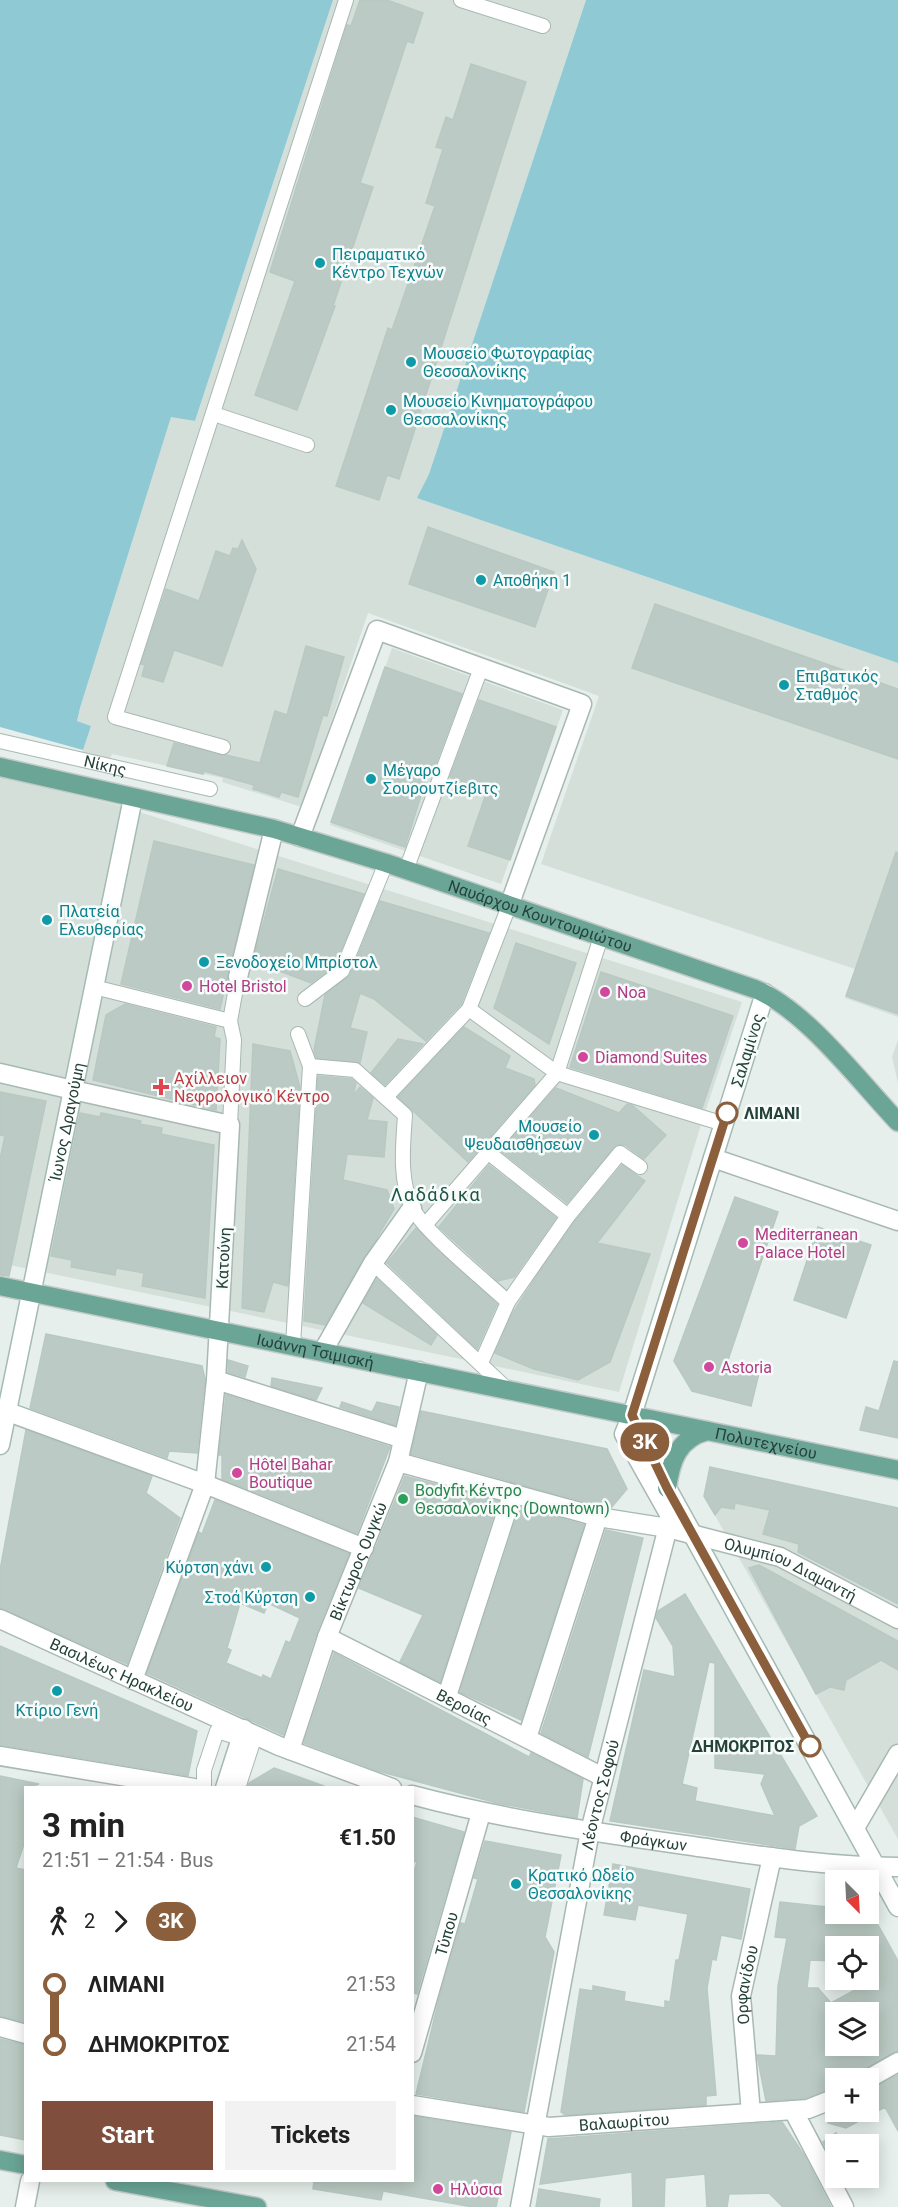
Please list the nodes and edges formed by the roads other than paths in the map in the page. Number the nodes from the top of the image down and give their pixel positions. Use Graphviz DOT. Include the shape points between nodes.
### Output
graph roads {
  1 [pos="346,0"];
  2 [pos="461,0"];
  3 [pos="543,26"];
  4 [pos="214,414"];
  5 [pos="307,445"];
  6 [pos="481,668"];
  7 [pos="0,741"];
  8 [pos="224,747"];
  9 [pos="0,767"];
  10 [pos="210,789"];
  11 [pos="133,798"];
  12 [pos="273,829"];
  13 [pos="300,837"];
  14 [pos="386,863"];
  15 [pos="406,870"];
  16 [pos="509,906"];
  17 [pos="601,937"];
  18 [pos="238,976"];
  19 [pos="94,987"];
  20 [pos="765,993"];
  21 [pos="305,999"];
  22 [pos="469,1009"];
  23 [pos="230,1021"];
  24 [pos="298,1034"];
  25 [pos="310,1065"];
  26 [pos="0,1073"];
  27 [pos="557,1073"];
  28 [pos="73,1090"];
  29 [pos="386,1097"];
  30 [pos="898,1122"];
  31 [pos="724,1124"];
  32 [pos="230,1125"];
  33 [pos="489,1153"];
  34 [pos="713,1158"];
  35 [pos="640,1167"];
  36 [pos="412,1208"];
  37 [pos="568,1216"];
  38 [pos="898,1221"];
  39 [pos="425,1225"];
  40 [pos="373,1263"];
  41 [pos="0,1286"];
  42 [pos="32,1292"];
  43 [pos="508,1302"];
  44 [pos="219,1330"];
  45 [pos="293,1345"];
  46 [pos="323,1351"];
  47 [pos="481,1363"];
  48 [pos="419,1371"];
  49 [pos="216,1380"];
  50 [pos="508,1391"];
  51 [pos="4,1410"];
  52 [pos="632,1415"];
  53 [pos="707,1431"];
  54 [pos="403,1439"];
  55 [pos="0,1444"];
  56 [pos="398,1462"];
  57 [pos="898,1470"];
  58 [pos="205,1485"];
  59 [pos="667,1488"];
  60 [pos="512,1495"];
  61 [pos="598,1517"];
  62 [pos="668,1521"];
  63 [pos="693,1534"];
  64 [pos="364,1548"];
  65 [pos="0,1619"];
  66 [pos="898,1619"];
  67 [pos="327,1637"];
  68 [pos="133,1680"];
  69 [pos="447,1696"];
  70 [pos="242,1734"];
  71 [pos="527,1738"];
  72 [pos="290,1750"];
  73 [pos="898,1754"];
  74 [pos="0,1756"];
  75 [pos="603,1777"];
  76 [pos="182,1786"];
  77 [pos="204,1786"];
  78 [pos="226,1786"];
  79 [pos="239,1786"];
  80 [pos="387,1786"];
  81 [pos="414,1796"];
  82 [pos="481,1813"];
  83 [pos="855,1828"];
  84 [pos="590,1832"];
  85 [pos="772,1857"];
  86 [pos="876,1867"];
  87 [pos="898,1867"];
  88 [pos="898,1907"];
  89 [pos="419,2004"];
  90 [pos="0,2027"];
  91 [pos="24,2033"];
  92 [pos="414,2039"];
  93 [pos="898,2062"];
  94 [pos="879,2073"];
  95 [pos="825,2103"];
  96 [pos="414,2105"];
  97 [pos="793,2110"];
  98 [pos="751,2113"];
  99 [pos="535,2126"];
  100 [pos="0,2160"];
  101 [pos="24,2165"];
  102 [pos="30,2182"];
  103 [pos="120,2182"];
  104 [pos="25,2207"];
  105 [pos="257,2207"];
  106 [pos="520,2207"];
  107 [pos="844,2207"];
  1 -- 4 [label="street"];
  2 -- 3 [label="street"];
  4 -- 5 [label="street"];
  4 -- 8 [label="street" via="115,717"];
  6 -- 13 [label="street" via="377,630"];
  6 -- 15 [label="street"];
  6 -- 16 [label="street" via="582,704"];
  7 -- 10 [label="street, Νίκης"];
  9 -- 11 [label="main road, Νίκης"];
  11 -- 12 [label="main road, Ναυάρχου Κουντουριώτου"];
  11 -- 19 [label="street, Ίωνος Δραγούμη"];
  12 -- 13 [label="main road, Ναυάρχου Κουντουριώτου"];
  12 -- 18 [label="street, Κατούνη"];
  13 -- 14 [label="main road, Ναυάρχου Κουντουριώτου"];
  14 -- 15 [label="main road, Ναυάρχου Κουντουριώτου"];
  14 -- 21 [label="street" via="342,971"];
  15 -- 16 [label="main road, Ναυάρχου Κουντουριώτου"];
  16 -- 17 [label="main road, Ναυάρχου Κουντουριώτου"];
  16 -- 22 [label="street"];
  17 -- 20 [label="main road, Ναυάρχου Κουντουριώτου"];
  17 -- 27 [label="street"];
  18 -- 23 [label="street, Κατούνη"];
  19 -- 23 [label="street"];
  19 -- 28 [label="street, Ίωνος Δραγούμη"];
  20 -- 30 [label="main road, Ναυάρχου Κουντουριώτου" via="804,1023"];
  20 -- 31 [label="street, Σαλαμίνος"];
  22 -- 27 [label="street"];
  22 -- 29 [label="street"];
  23 -- 32 [label="street, Κατούνη" via="234,1040"];
  24 -- 25 [label="street"];
  25 -- 29 [label="street" via="355,1070"];
  25 -- 45 [label="street"];
  26 -- 28 [label="street"];
  27 -- 31 [label="street"];
  27 -- 33 [label="street"];
  28 -- 32 [label="street"];
  28 -- 42 [label="street, Ίωνος Δραγούμη"];
  29 -- 36 [label="street" via="405,1115 402,1169"];
  31 -- 34 [label="street, Σαλαμίνος"];
  32 -- 44 [label="street, Κατούνη"];
  33 -- 37 [label="street"];
  33 -- 39 [label="street"];
  34 -- 38 [label="street"];
  34 -- 52 [label="street, Σαλαμίνος"];
  35 -- 37 [label="street" via="620,1153"];
  36 -- 39 [label="street"];
  36 -- 40 [label="street"];
  37 -- 43 [label="street"];
  39 -- 43 [label="street"];
  40 -- 46 [label="street"];
  40 -- 47 [label="street"];
  41 -- 42 [label="main road, Ιωάννη Τσιμισκή"];
  42 -- 44 [label="main road, Ιωάννη Τσιμισκή"];
  42 -- 51 [label="street, Ίωνος Δραγούμη"];
  43 -- 47 [label="street"];
  44 -- 45 [label="main road, Ιωάννη Τσιμισκή"];
  44 -- 49 [label="street, Κατούνη"];
  45 -- 46 [label="main road, Ιωάννη Τσιμισκή"];
  46 -- 48 [label="main road, Ιωάννη Τσιμισκή"];
  47 -- 50 [label="street"];
  48 -- 50 [label="main road, Ιωάννη Τσιμισκή"];
  48 -- 54 [label="street, Βίκτωρος Ουγκώ"];
  49 -- 54 [label="street"];
  49 -- 58 [label="street, Κατούνη"];
  50 -- 52 [label="main road, Ιωάννη Τσιμισκή"];
  51 -- 55 [label="street, Ίωνος Δραγούμη"];
  51 -- 58 [label="street"];
  52 -- 53 [label="main road, Πολυτεχνείου"];
  52 -- 59 [label="street"];
  52 -- 62 [label="street, Σαλαμίνος" via="624,1434"];
  53 -- 57 [label="main road, Πολυτεχνείου"];
  53 -- 59 [label="main road" via="677,1450"];
  54 -- 56 [label="street, Βίκτωρος Ουγκώ"];
  56 -- 60 [label="street, Ολυμπίου Διαμαντή"];
  56 -- 64 [label="street, Βίκτωρος Ουγκώ"];
  58 -- 64 [label="street"];
  58 -- 68 [label="street, Κατούνη"];
  59 -- 63 [label="street"];
  60 -- 61 [label="street, Ολυμπίου Διαμαντή"];
  60 -- 69 [label="street"];
  61 -- 62 [label="street, Ολυμπίου Διαμαντή"];
  61 -- 71 [label="street"];
  62 -- 63 [label="street, Ολυμπίου Διαμαντή"];
  62 -- 75 [label="street, Λέοντος Σοφού"];
  63 -- 66 [label="street, Ολυμπίου Διαμαντή" via="786,1559"];
  63 -- 83 [label="street"];
  64 -- 67 [label="street, Βίκτωρος Ουγκώ"];
  65 -- 68 [label="street, Βασιλέως Ηρακλείου"];
  67 -- 69 [label="street, Βεροίας"];
  67 -- 72 [label="street, Βίκτωρος Ουγκώ"];
  68 -- 70 [label="street, Βασιλέως Ηρακλείου"];
  69 -- 71 [label="street, Βεροίας"];
  70 -- 72 [label="street"];
  70 -- 77 [label="street" via="217,1731 204,1770"];
  70 -- 78 [label="street"];
  70 -- 79 [label="street" via="253,1742"];
  71 -- 75 [label="street, Βεροίας"];
  72 -- 80 [label="street"];
  73 -- 83 [label="street"];
  74 -- 76 [label="street"];
  75 -- 84 [label="street, Λέοντος Σοφού"];
  81 -- 82 [label="street, Φράγκων"];
  82 -- 84 [label="street, Φράγκων"];
  82 -- 89 [label="street, Τύπου"];
  83 -- 86 [label="street"];
  84 -- 85 [label="street, Φράγκων"];
  84 -- 99 [label="street, Λέοντος Σοφού"];
  85 -- 86 [label="street, Φράγκων"];
  85 -- 98 [label="street, Ορφανίδου" via="741,1996"];
  86 -- 87 [label="street, Φράγκων"];
  86 -- 88 [label="street"];
  89 -- 92 [label="street, Τύπου"];
  90 -- 91 [label="street"];
  93 -- 94 [label="street"];
  95 -- 97 [label="street, Βαλαωρίτου"];
  96 -- 99 [label="street, Βαλαωρίτου"];
  97 -- 98 [label="street, Βαλαωρίτου"];
  97 -- 107 [label="street"];
  98 -- 99 [label="street, Βαλαωρίτου"];
  99 -- 106 [label="street, Λέοντος Σοφού"];
  100 -- 101 [label="main road"];
  102 -- 104 [label="street"];
  103 -- 105 [label="main road"];
}
